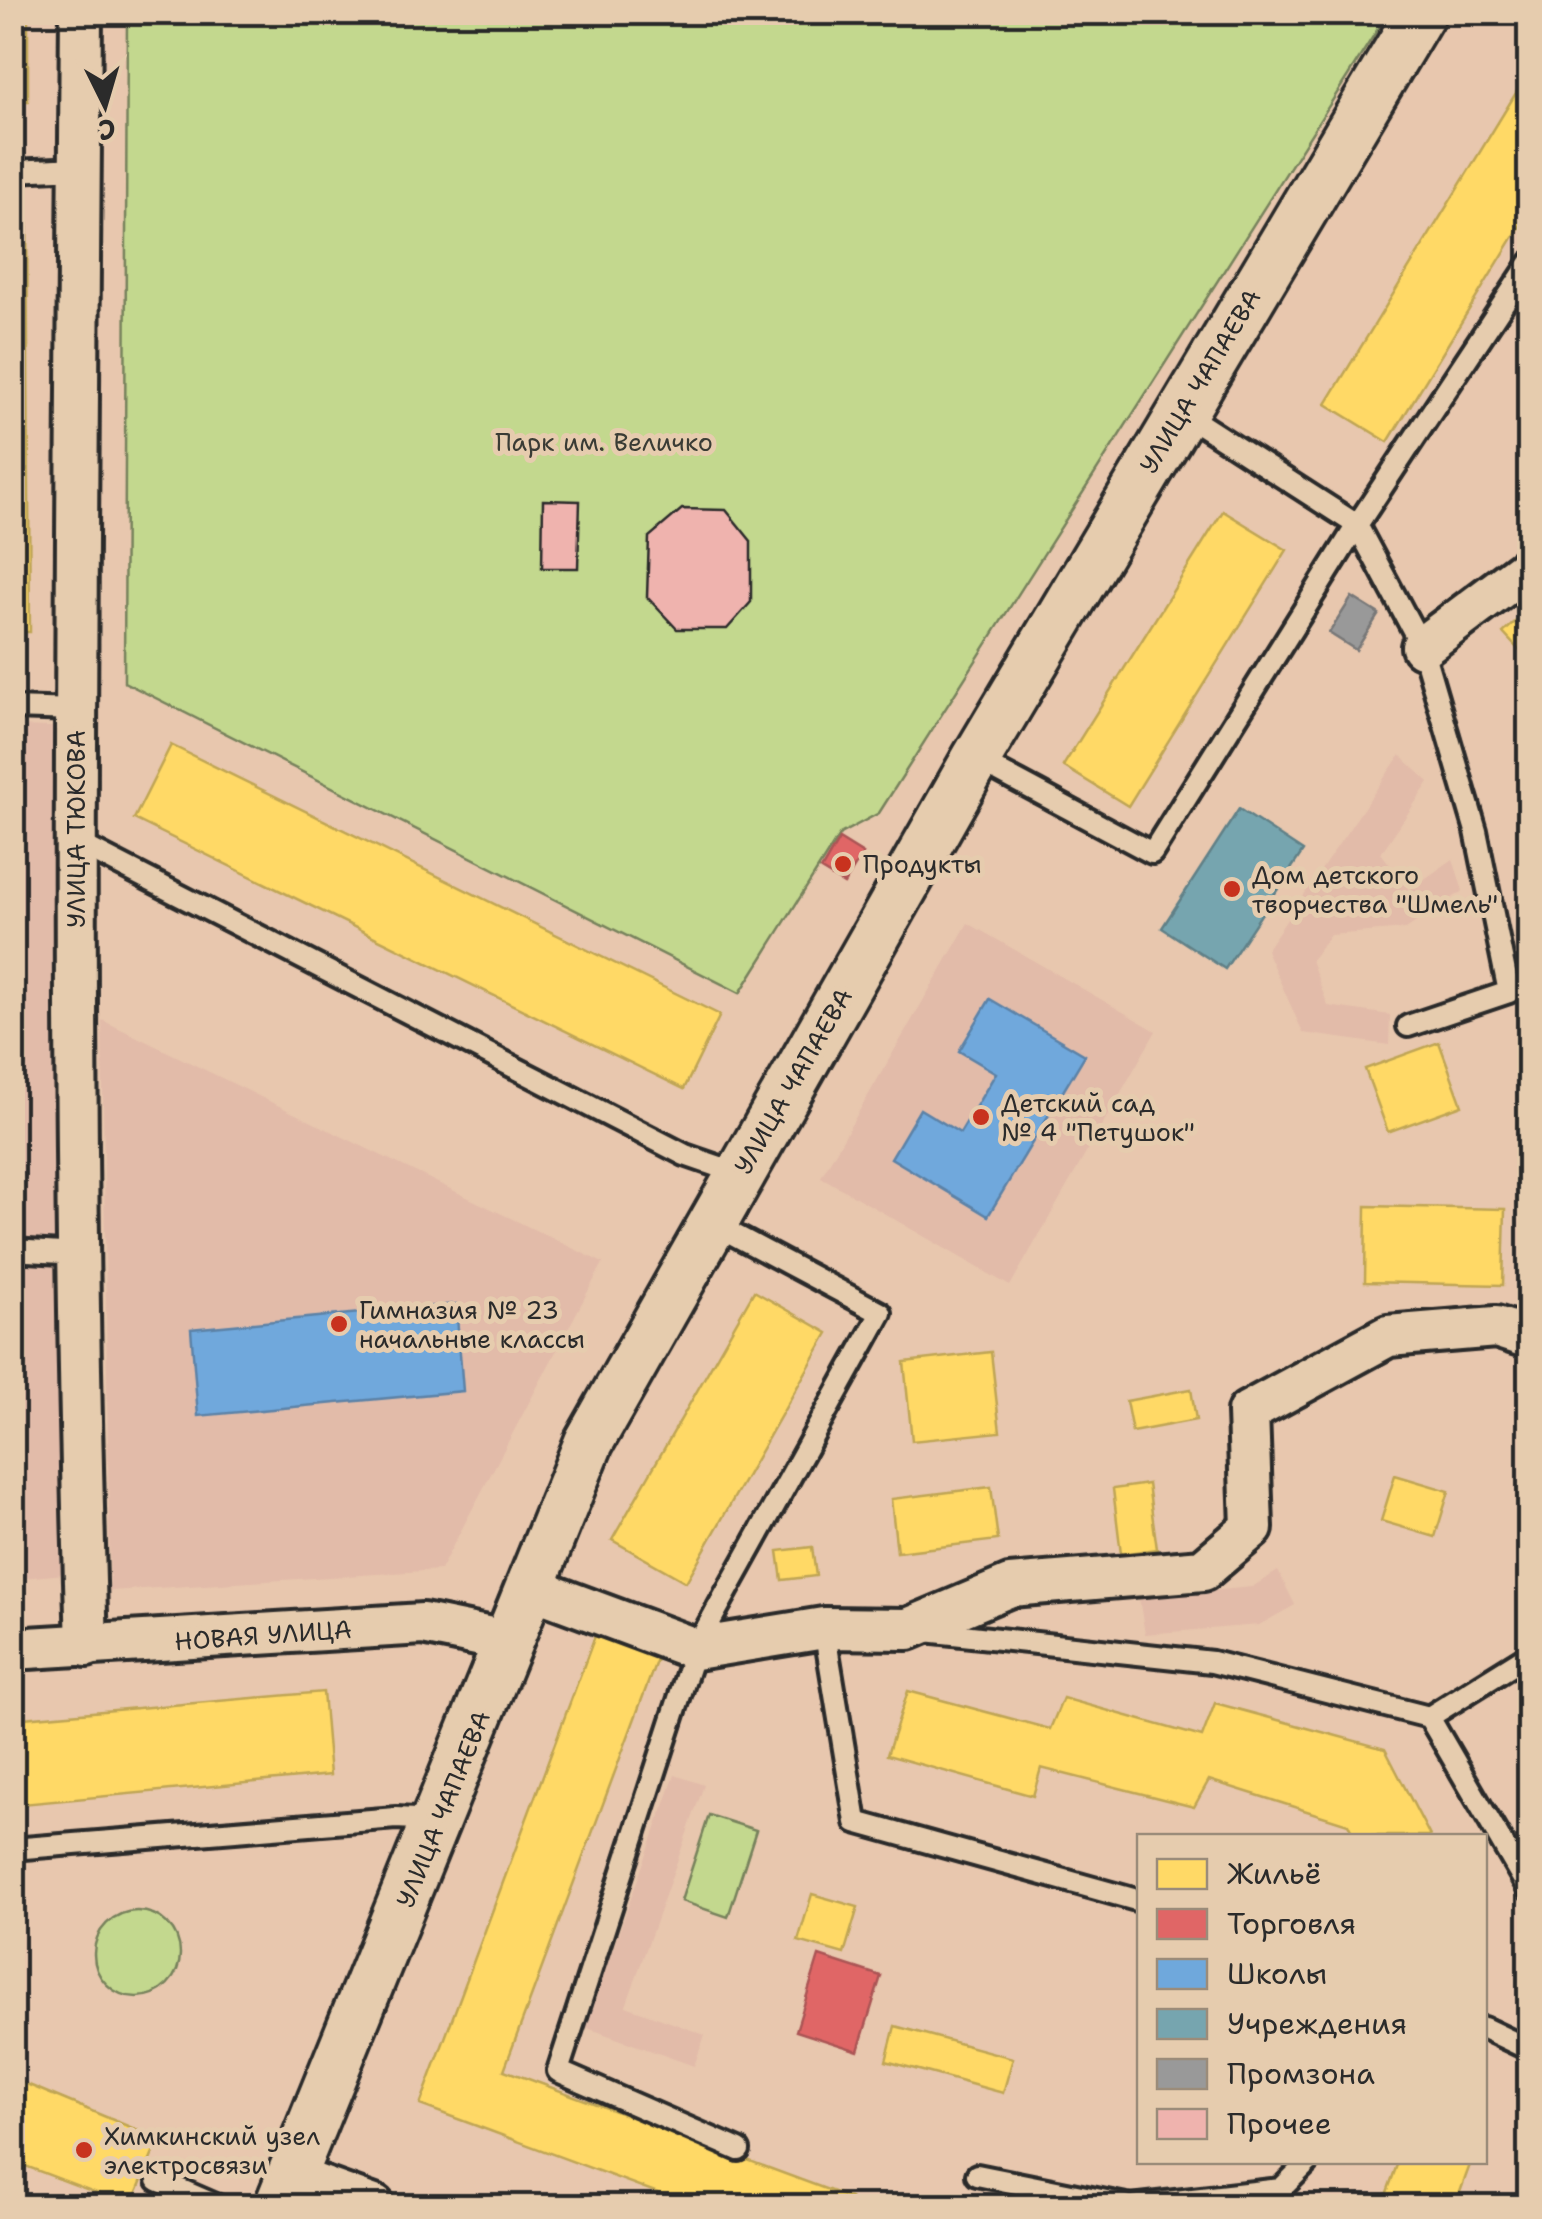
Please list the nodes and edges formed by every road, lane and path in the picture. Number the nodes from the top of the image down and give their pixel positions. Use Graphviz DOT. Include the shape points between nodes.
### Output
graph roads {
  1 [pos="82,12"];
  2 [pos="1421,12"];
  3 [pos="80,168"];
  4 [pos="12,170"];
  5 [pos="1530,262"];
  6 [pos="1181,412"];
  7 [pos="1357,525"];
  8 [pos="1530,566"];
  9 [pos="1422,647"];
  10 [pos="12,708"];
  11 [pos="76,710"];
  12 [pos="976,759"];
  13 [pos="76,842"];
  14 [pos="1408,1026"];
  15 [pos="740,1174"];
  16 [pos="712,1224"];
  17 [pos="12,1250"];
  18 [pos="78,1254"];
  19 [pos="1530,1338"];
  20 [pos="534,1578"];
  21 [pos="824,1628"];
  22 [pos="908,1630"];
  23 [pos="511,1642"];
  24 [pos="87,1646"];
  25 [pos="12,1649"];
  26 [pos="695,1649"];
  27 [pos="1530,1654"];
  28 [pos="1428,1718"];
  29 [pos="439,1820"];
  30 [pos="12,1849"];
  31 [pos="1530,1891"];
  32 [pos="1137,1900"];
  33 [pos="1487,2029"];
  34 [pos="1530,2050"];
  35 [pos="740,2150"];
  36 [pos="1306,2164"];
  37 [pos="977,2174"];
  38 [pos="158,2180"];
  39 [pos="285,2191"];
  40 [pos="218,2206"];
  41 [pos="374,2206"];
  1 -- 3 [label="street, УЛИЦА ТЮКОВА"];
  2 -- 6 [label="street, УЛИЦА ЧАПАЕВА"];
  3 -- 4 [label="lane"];
  3 -- 11 [label="street, УЛИЦА ТЮКОВА"];
  5 -- 7 [label="lane"];
  6 -- 7 [label="lane"];
  6 -- 12 [label="street, УЛИЦА ЧАПАЕВА"];
  7 -- 9 [label="lane"];
  7 -- 12 [label="lane" via="1152,853"];
  8 -- 9 [label="street"];
  9 -- 14 [label="lane" via="1476,831 1508,992"];
  10 -- 11 [label="lane"];
  11 -- 13 [label="street, УЛИЦА ТЮКОВА"];
  12 -- 15 [label="street, УЛИЦА ЧАПАЕВА"];
  13 -- 15 [label="lane" via="684,1155"];
  13 -- 18 [label="street, УЛИЦА ТЮКОВА"];
  15 -- 16 [label="street, УЛИЦА ЧАПАЕВА"];
  16 -- 20 [label="street, УЛИЦА ЧАПАЕВА" via="589,1442"];
  16 -- 26 [label="lane" via="881,1312"];
  17 -- 18 [label="lane"];
  18 -- 24 [label="street, УЛИЦА ТЮКОВА"];
  19 -- 22 [label="street" via="1496,1327 1388,1336 1248,1412 1252,1528 1202,1570 1010,1586"];
  20 -- 23 [label="street, УЛИЦА ЧАПАЕВА"];
  20 -- 26 [label="street" via="550,1595"];
  21 -- 22 [label="street"];
  21 -- 26 [label="street"];
  21 -- 32 [label="lane" via="856,1822"];
  22 -- 28 [label="lane" via="1212,1662"];
  23 -- 24 [label="street, НОВАЯ УЛИЦА" via="423,1624"];
  23 -- 29 [label="street, УЛИЦА ЧАПАЕВА"];
  24 -- 25 [label="street, НОВАЯ УЛИЦА"];
  26 -- 35 [label="lane" via="558,2071"];
  27 -- 28 [label="lane"];
  28 -- 31 [label="lane"];
  29 -- 30 [label="lane"];
  29 -- 39 [label="street, УЛИЦА ЧАПАЕВА"];
  33 -- 34 [label="lane"];
  36 -- 37 [label="lane" via="1281,2190 1131,2206"];
  38 -- 40 [label="lane"];
  39 -- 41 [label="street"];
}
